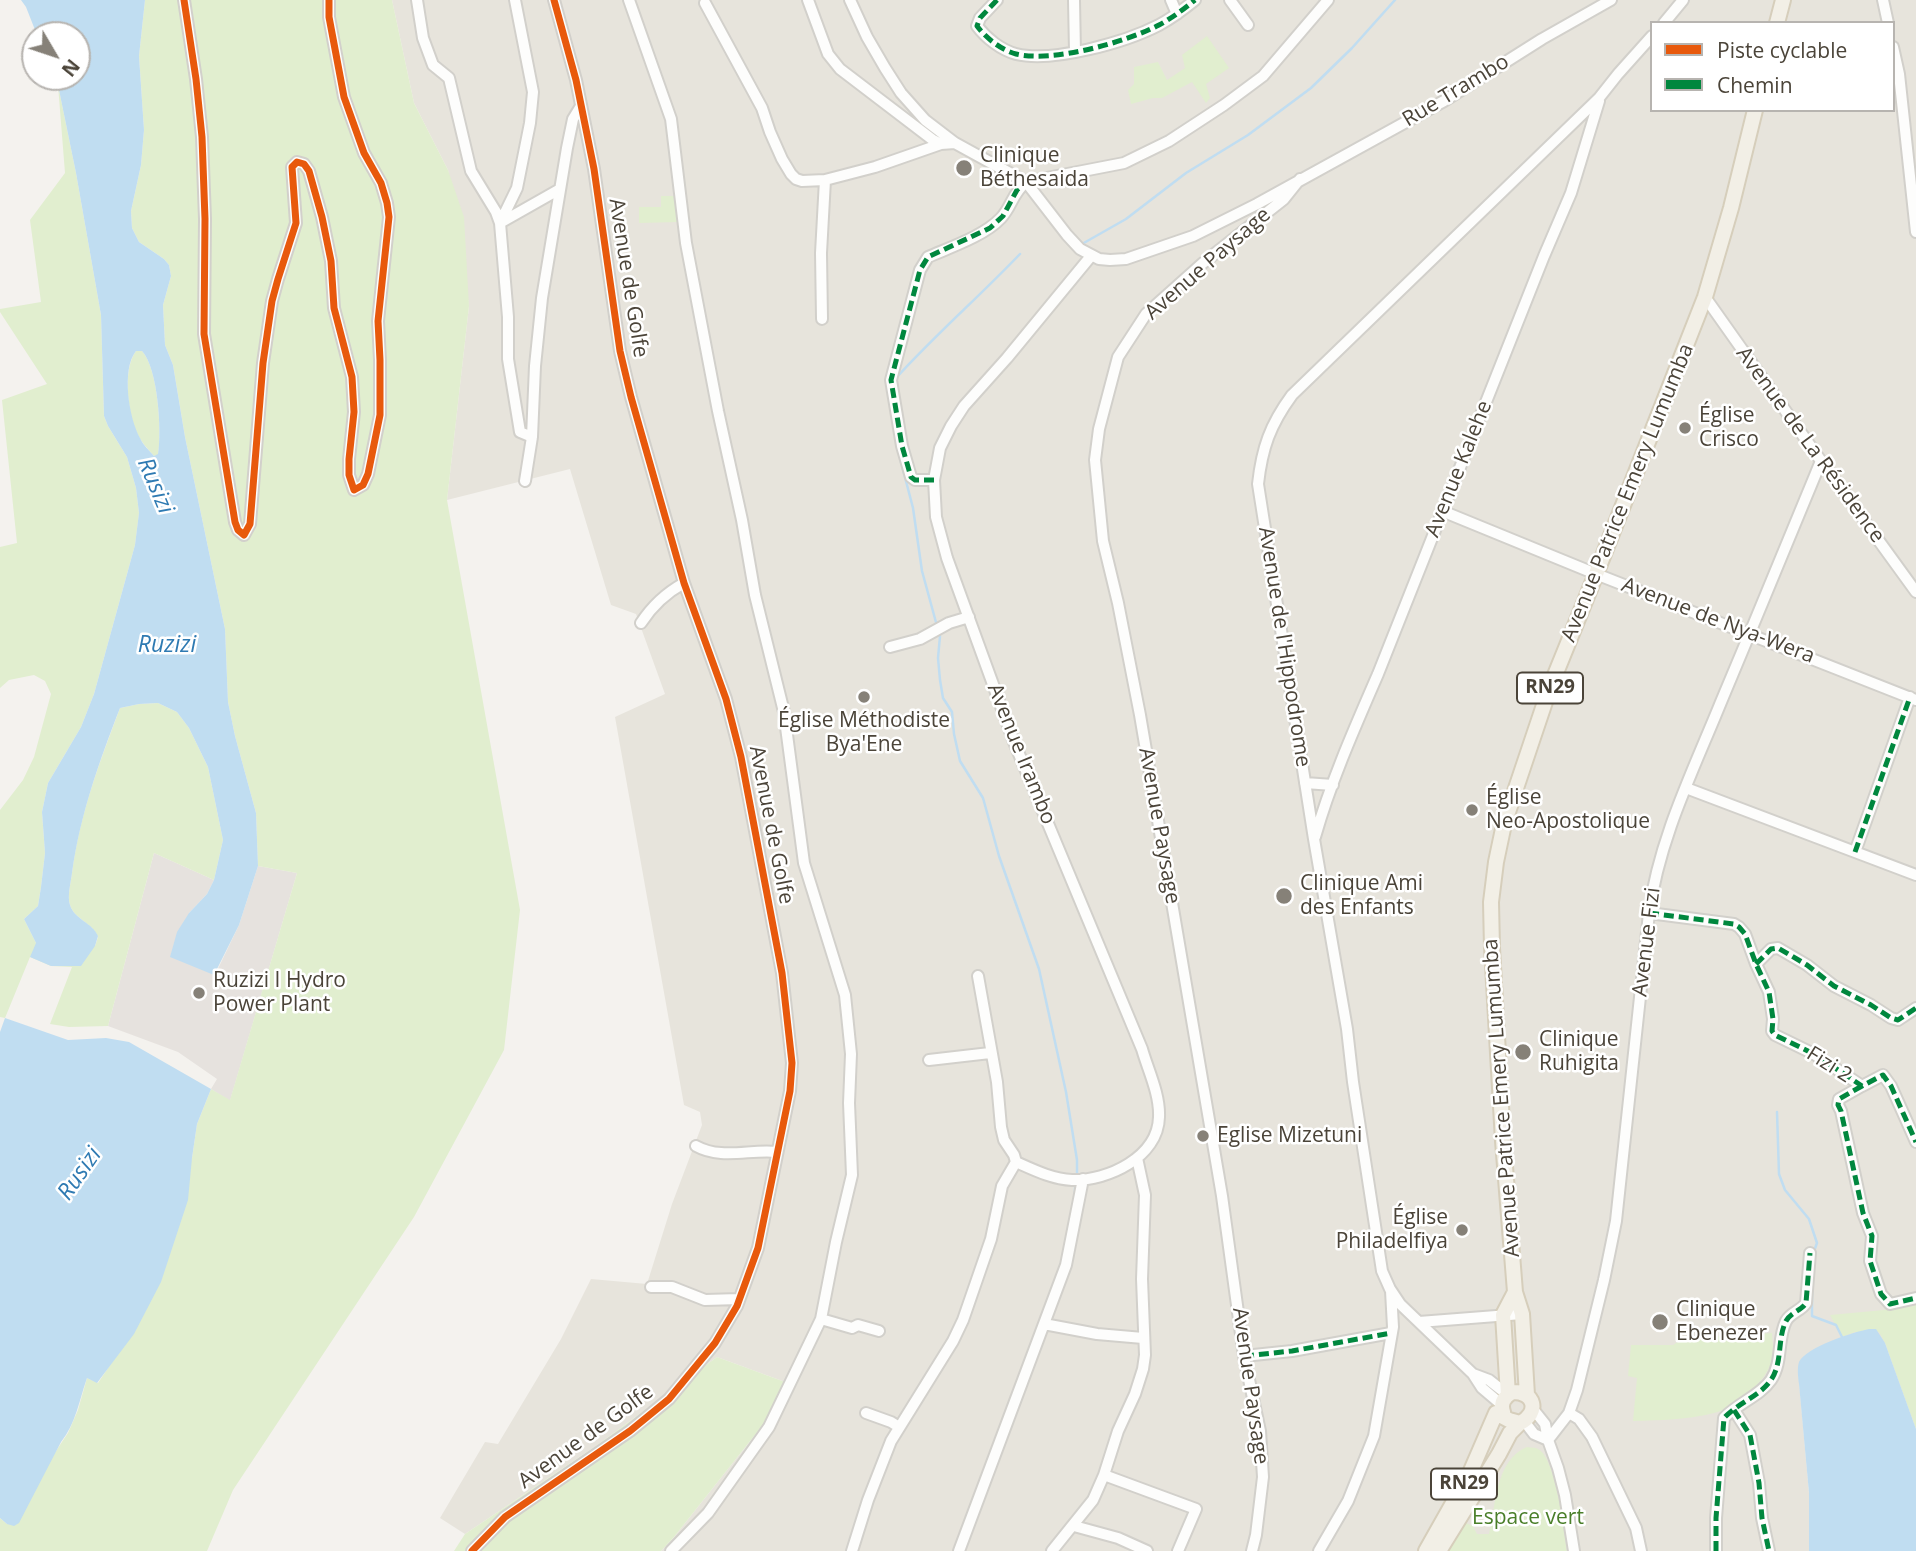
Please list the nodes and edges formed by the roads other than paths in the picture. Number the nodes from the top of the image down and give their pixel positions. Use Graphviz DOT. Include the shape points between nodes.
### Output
graph roads {
  1 [pos="184,0"];
  2 [pos="330,0"];
  3 [pos="417,0"];
  4 [pos="516,0"];
  5 [pos="554,0"];
  6 [pos="629,0"];
  7 [pos="808,0"];
  8 [pos="850,0"];
  9 [pos="997,0"];
  10 [pos="1074,0"];
  11 [pos="1171,0"];
  12 [pos="1195,0"];
  13 [pos="1230,0"];
  14 [pos="1328,0"];
  15 [pos="1611,0"];
  16 [pos="1683,0"];
  17 [pos="1783,0"];
  18 [pos="1883,0"];
  19 [pos="705,3"];
  20 [pos="1177,14"];
  21 [pos="1666,21"];
  22 [pos="1778,21"];
  23 [pos="1888,21"];
  24 [pos="1248,25"];
  25 [pos="1650,38"];
  26 [pos="1075,52"];
  27 [pos="1895,56"];
  28 [pos="1600,98"];
  29 [pos="581,106"];
  30 [pos="1755,112"];
  31 [pos="955,143"];
  32 [pos="942,144"];
  33 [pos="1300,179"];
  34 [pos="825,180"];
  35 [pos="1026,182"];
  36 [pos="560,189"];
  37 [pos="499,223"];
  38 [pos="1916,232"];
  39 [pos="1091,256"];
  40 [pos="1705,297"];
  41 [pos="822,320"];
  42 [pos="532,438"];
  43 [pos="1821,461"];
  44 [pos="934,480"];
  45 [pos="525,481"];
  46 [pos="1442,511"];
  47 [pos="1596,574"];
  48 [pos="684,583"];
  49 [pos="1916,592"];
  50 [pos="969,617"];
  51 [pos="641,623"];
  52 [pos="1750,633"];
  53 [pos="890,647"];
  54 [pos="1913,698"];
  55 [pos="1305,783"];
  56 [pos="1333,785"];
  57 [pos="1686,788"];
  58 [pos="1314,839"];
  59 [pos="1855,852"];
  60 [pos="1916,876"];
  61 [pos="1649,913"];
  62 [pos="1756,964"];
  63 [pos="978,976"];
  64 [pos="1916,1008"];
  65 [pos="990,1053"];
  66 [pos="929,1060"];
  67 [pos="1862,1086"];
  68 [pos="1916,1142"];
  69 [pos="696,1146"];
  70 [pos="777,1152"];
  71 [pos="1137,1158"];
  72 [pos="1016,1162"];
  73 [pos="1083,1179"];
  74 [pos="1810,1253"];
  75 [pos="651,1287"];
  76 [pos="1390,1289"];
  77 [pos="1515,1292"];
  78 [pos="1916,1298"];
  79 [pos="739,1299"];
  80 [pos="1411,1314"];
  81 [pos="1522,1314"];
  82 [pos="1503,1315"];
  83 [pos="821,1319"];
  84 [pos="1419,1322"];
  85 [pos="1044,1324"];
  86 [pos="1392,1330"];
  87 [pos="879,1331"];
  88 [pos="1143,1338"];
  89 [pos="1244,1356"];
  90 [pos="1502,1404"];
  91 [pos="1734,1410"];
  92 [pos="1526,1412"];
  93 [pos="866,1413"];
  94 [pos="1569,1413"];
  95 [pos="899,1427"];
  96 [pos="1548,1440"];
  97 [pos="1104,1475"];
  98 [pos="1456,1512"];
  99 [pos="1074,1526"];
  100 [pos="472,1551"];
  101 [pos="671,1551"];
  102 [pos="852,1551"];
  103 [pos="959,1551"];
  104 [pos="1052,1551"];
  105 [pos="1147,1551"];
  106 [pos="1178,1551"];
  107 [pos="1252,1551"];
  108 [pos="1319,1551"];
  109 [pos="1426,1551"];
  110 [pos="1439,1551"];
  111 [pos="1574,1551"];
  112 [pos="1641,1551"];
  113 [pos="1716,1551"];
  114 [pos="1769,1551"];
  1 -- 2 [label="street" via="202,136 204,334 235,522 244,535 250,524 272,301 296,223 292,167 297,162 309,171 321,217 331,261 334,308 352,377 349,475 354,491 368,474 380,415 378,321 389,218 381,183 364,153 344,97"];
  3 -- 37 [label="street" via="422,38 433,65 449,78 471,171"];
  4 -- 37 [label="street" via="533,92 517,188"];
  5 -- 29 [label="street, Avenue de Golfe"];
  6 -- 83 [label="street" via="671,119 686,243 718,411 755,595 785,712 804,863 845,995 851,1055 852,1175"];
  7 -- 32 [label="street" via="828,54 841,69"];
  8 -- 31 [label="street" via="901,93"];
  9 -- 26 [label="street" via="977,26 1000,47 1026,55"];
  10 -- 26 [label="street"];
  11 -- 20 [label="street"];
  12 -- 20 [label="street"];
  13 -- 24 [label="street"];
  14 -- 35 [label="street" via="1263,76 1169,141 1124,163"];
  15 -- 33 [label="street, Rue Trambo" via="1444,101"];
  16 -- 21 [label="street"];
  17 -- 22 [label="main road"];
  18 -- 23 [label="street"];
  19 -- 34 [label="street" via="762,108 787,169 802,181"];
  20 -- 26 [label="street" via="1139,34"];
  25 -- 28 [label="street, Avenue de l'Hippodrome"];
  27 -- 38 [label="street"];
  28 -- 46 [label="street, Avenue Kalehe" via="1571,193"];
  28 -- 55 [label="street, Avenue de l'Hippodrome" via="1292,396 1273,422 1258,484"];
  29 -- 36 [label="street" via="573,119"];
  29 -- 48 [label="street, Avenue de Golfe" via="620,351"];
  30 -- 40 [label="main road, Avenue Patrice Emery Lumumba / RN29"];
  31 -- 32 [label="street"];
  31 -- 35 [label="street"];
  32 -- 34 [label="street"];
  33 -- 39 [label="street, Rue Trambo" via="1168,245 1126,258"];
  33 -- 89 [label="street, Avenue Paysage" via="1284,199 1146,314 1118,357 1095,460 1103,541 1140,715 1193,1017"];
  34 -- 41 [label="street"];
  35 -- 39 [label="street" via="1067,235"];
  35 -- 44 [label="street" via="990,228 928,257 920,270 892,384 911,477"];
  36 -- 37 [label="street"];
  36 -- 42 [label="street" via="542,298"];
  37 -- 42 [label="street" via="508,359 520,432"];
  39 -- 44 [label="street, Avenue Irambo" via="964,406 942,442"];
  40 -- 43 [label="street, Avenue de La Résidence"];
  40 -- 47 [label="main road, Avenue Patrice Emery Lumumba / RN29"];
  42 -- 45 [label="street"];
  43 -- 49 [label="street, Avenue de La Résidence"];
  43 -- 52 [label="street, Avenue Fizi"];
  44 -- 50 [label="street, Avenue Irambo" via="941,540"];
  46 -- 47 [label="street, Avenue de Nya-Wera"];
  46 -- 56 [label="street, Avenue Kalehe"];
  47 -- 52 [label="street, Avenue de Nya-Wera"];
  47 -- 77 [label="main road, Avenue Patrice Emery Lumumba / RN29" via="1520,773 1504,824 1491,902"];
  48 -- 51 [label="street" via="654,606"];
  48 -- 70 [label="street, Avenue de Golfe" via="732,721 782,973 792,1063"];
  50 -- 53 [label="street"];
  50 -- 71 [label="street, Avenue Irambo" via="1014,742 1150,1074 1159,1116 1157,1131"];
  52 -- 54 [label="street, Avenue de Nya-Wera"];
  52 -- 57 [label="street, Avenue Fizi"];
  54 -- 59 [label="street"];
  55 -- 56 [label="street"];
  55 -- 58 [label="street, Avenue de l'Hippodrome"];
  56 -- 58 [label="street, Avenue Kalehe"];
  57 -- 59 [label="street"];
  57 -- 61 [label="street, Avenue Fizi" via="1661,853"];
  58 -- 76 [label="street, Avenue de l'Hippodrome" via="1382,1270"];
  59 -- 60 [label="street"];
  61 -- 62 [label="street, Fizi 2" via="1739,926"];
  61 -- 94 [label="street, Avenue Fizi" via="1616,1221"];
  62 -- 64 [label="street" via="1778,948 1891,1018 1898,1020"];
  62 -- 67 [label="street, Fizi 2" via="1772,1001 1775,1035"];
  63 -- 65 [label="street"];
  65 -- 66 [label="street"];
  65 -- 72 [label="street" via="1004,1140"];
  67 -- 68 [label="street, Fizi 2" via="1883,1075 1887,1079"];
  67 -- 78 [label="street" via="1839,1099 1838,1105 1872,1236 1870,1261 1887,1303"];
  69 -- 70 [label="street" via="724,1154"];
  70 -- 79 [label="street, Avenue de Golfe" via="758,1248"];
  71 -- 73 [label="street, Avenue Irambo"];
  71 -- 88 [label="street" via="1145,1195"];
  72 -- 73 [label="street, Avenue Irambo" via="1051,1176"];
  72 -- 95 [label="street" via="1002,1186 991,1239 963,1320"];
  73 -- 85 [label="street" via="1066,1265"];
  74 -- 91 [label="street" via="1806,1303 1785,1322 1775,1373 1766,1386"];
  75 -- 79 [label="street" via="672,1287 705,1300"];
  76 -- 80 [label="street, Avenue de l'Hippodrome"];
  76 -- 86 [label="street"];
  77 -- 81 [label="main road, Avenue Patrice Emery Lumumba / RN29"];
  77 -- 82 [label="main road"];
  79 -- 100 [label="street, Avenue de Golfe" via="715,1343 669,1399 505,1517"];
  80 -- 84 [label="street, Avenue de l'Hippodrome"];
  80 -- 86 [label="street"];
  81 -- 82 [label="street"];
  81 -- 92 [label="main road, Avenue Patrice Emery Lumumba / RN29"];
  82 -- 84 [label="street"];
  82 -- 90 [label="main road, RN29"];
  83 -- 87 [label="street"];
  83 -- 101 [label="street" via="769,1427 708,1513"];
  84 -- 90 [label="street, Avenue de l'Hippodrome" via="1474,1374 1489,1380"];
  85 -- 88 [label="street"];
  85 -- 103 [label="street"];
  86 -- 89 [label="street"];
  86 -- 108 [label="street" via="1374,1436 1348,1501"];
  88 -- 97 [label="street" via="1143,1369"];
  89 -- 107 [label="street, Avenue Paysage" via="1260,1431 1263,1477"];
  90 -- 92 [label="main road" via="1509,1420"];
  90 -- 92 [label="main road" via="1518,1392"];
  90 -- 98 [label="main road, RN29"];
  91 -- 113 [label="street" via="1724,1423"];
  91 -- 114 [label="street" via="1750,1435"];
  92 -- 96 [label="street" via="1534,1434"];
  92 -- 98 [label="main road, RN29"];
  93 -- 95 [label="street"];
  94 -- 96 [label="street, Avenue Fizi"];
  94 -- 112 [label="street" via="1592,1437 1636,1528"];
  95 -- 102 [label="street"];
  96 -- 111 [label="street" via="1565,1495"];
  97 -- 99 [label="street"];
  97 -- 106 [label="street" via="1196,1509"];
  98 -- 109 [label="main road, RN29"];
  98 -- 110 [label="main road, RN29"];
  99 -- 104 [label="street"];
  99 -- 105 [label="street"];
}
